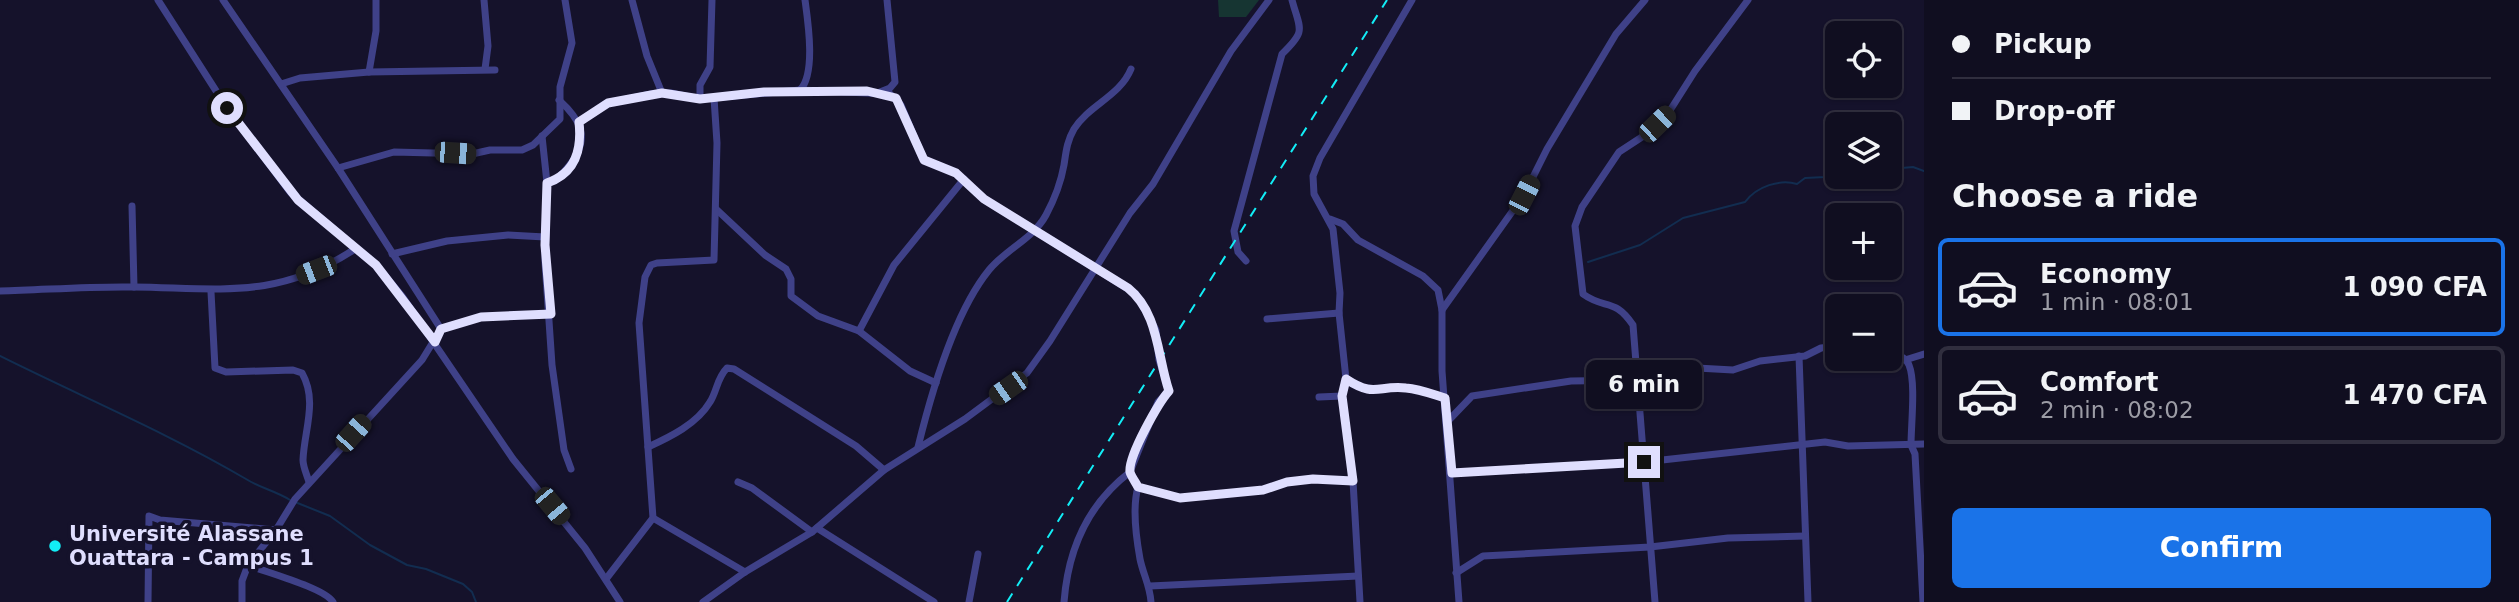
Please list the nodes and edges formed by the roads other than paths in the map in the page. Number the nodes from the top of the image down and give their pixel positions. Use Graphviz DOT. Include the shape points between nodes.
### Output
graph roads {
  1 [pos="158,0"];
  2 [pos="223,0"];
  3 [pos="376,0"];
  4 [pos="484,0"];
  5 [pos="565,0"];
  6 [pos="632,0"];
  7 [pos="712,0"];
  8 [pos="804,0"];
  9 [pos="887,0"];
  10 [pos="1269,0"];
  11 [pos="1293,0"];
  12 [pos="1412,0"];
  13 [pos="1644,0"];
  14 [pos="1748,0"];
  15 [pos="166,4"];
  16 [pos="485,69"];
  17 [pos="1131,69"];
  18 [pos="495,70"];
  19 [pos="369,72"];
  20 [pos="895,82"];
  21 [pos="281,83"];
  22 [pos="800,90"];
  23 [pos="879,92"];
  24 [pos="662,93"];
  25 [pos="714,98"];
  26 [pos="896,98"];
  27 [pos="700,99"];
  28 [pos="559,100"];
  29 [pos="579,122"];
  30 [pos="542,136"];
  31 [pos="338,168"];
  32 [pos="964,179"];
  33 [pos="547,183"];
  34 [pos="132,206"];
  35 [pos="716,209"];
  36 [pos="1330,219"];
  37 [pos="1035,231"];
  38 [pos="545,237"];
  39 [pos="355,248"];
  40 [pos="392,254"];
  41 [pos="1246,261"];
  42 [pos="1094,268"];
  43 [pos="134,287"];
  44 [pos="0,291"];
  45 [pos="211,292"];
  46 [pos="1442,310"];
  47 [pos="1339,313"];
  48 [pos="551,314"];
  49 [pos="1266,319"];
  50 [pos="441,329"];
  51 [pos="859,331"];
  52 [pos="435,342"];
  53 [pos="1825,349"];
  54 [pos="1924,354"];
  55 [pos="1799,356"];
  56 [pos="1902,358"];
  57 [pos="1905,360"];
  58 [pos="1346,379"];
  59 [pos="1637,380"];
  60 [pos="936,383"];
  61 [pos="1342,396"];
  62 [pos="1319,397"];
  63 [pos="1445,398"];
  64 [pos="1448,421"];
  65 [pos="1924,444"];
  66 [pos="1911,445"];
  67 [pos="1801,446"];
  68 [pos="648,447"];
  69 [pos="918,447"];
  70 [pos="1644,462"];
  71 [pos="571,469"];
  72 [pos="884,470"];
  73 [pos="1130,472"];
  74 [pos="1452,473"];
  75 [pos="1353,481"];
  76 [pos="309,482"];
  77 [pos="737,482"];
  78 [pos="1138,487"];
  79 [pos="653,518"];
  80 [pos="1922,529"];
  81 [pos="276,530"];
  82 [pos="814,530"];
  83 [pos="1805,536"];
  84 [pos="1650,547"];
  85 [pos="978,554"];
  86 [pos="247,565"];
  87 [pos="745,572"];
  88 [pos="1456,573"];
  89 [pos="1358,576"];
  90 [pos="606,579"];
  91 [pos="1150,586"];
  92 [pos="148,602"];
  93 [pos="242,602"];
  94 [pos="333,602"];
  95 [pos="620,602"];
  96 [pos="703,602"];
  97 [pos="934,602"];
  98 [pos="970,602"];
  99 [pos="1064,602"];
  100 [pos="1151,602"];
  101 [pos="1360,602"];
  102 [pos="1459,602"];
  103 [pos="1656,602"];
  104 [pos="1808,602"];
  105 [pos="1923,602"];
  1 -- 15 [label="street"];
  2 -- 21 [label="street"];
  3 -- 19 [label="street"];
  4 -- 16 [label="street"];
  5 -- 28 [label="street" via="571,49"];
  6 -- 24 [label="street"];
  7 -- 27 [label="street" via="710,66 700,85"];
  8 -- 22 [label="street" via="808,65"];
  9 -- 20 [label="street"];
  10 -- 42 [label="street" via="1231,51 1153,184"];
  11 -- 41 [label="street" via="1301,34 1282,54 1234,231 1238,252"];
  12 -- 36 [label="street" via="1313,176 1314,194"];
  13 -- 46 [label="street" via="1605,51 1524,195"];
  14 -- 59 [label="street" via="1669,112 1608,164 1575,226 1583,294 1623,310 1633,325"];
  15 -- 39 [label="street" via="227,108 280,179"];
  16 -- 18 [label="street"];
  16 -- 19 [label="street"];
  17 -- 37 [label="street" via="1126,81 1086,113 1073,131 1056,193"];
  19 -- 21 [label="street"];
  20 -- 23 [label="street"];
  20 -- 26 [label="street"];
  21 -- 31 [label="street"];
  22 -- 23 [label="street"];
  22 -- 25 [label="street"];
  23 -- 26 [label="street"];
  24 -- 27 [label="street"];
  24 -- 29 [label="street" via="608,103"];
  25 -- 27 [label="street"];
  25 -- 35 [label="street"];
  26 -- 32 [label="street" via="924,160"];
  28 -- 29 [label="street"];
  28 -- 30 [label="street" via="559,123"];
  29 -- 33 [label="street" via="581,149 563,174"];
  30 -- 31 [label="street" via="522,150 394,152"];
  30 -- 33 [label="street"];
  31 -- 40 [label="street"];
  32 -- 37 [label="street" via="978,194"];
  32 -- 51 [label="street" via="894,265"];
  33 -- 38 [label="street"];
  34 -- 43 [label="street"];
  35 -- 51 [label="street" via="786,269 796,301 818,316"];
  35 -- 68 [label="street" via="713,260 657,263 645,277 639,323"];
  36 -- 46 [label="street" via="1343,224 1357,240 1423,276 1438,290"];
  36 -- 47 [label="street"];
  37 -- 42 [label="street"];
  37 -- 60 [label="street" via="989,270"];
  38 -- 40 [label="street" via="508,235 447,241"];
  38 -- 48 [label="street"];
  39 -- 45 [label="street" via="283,283"];
  39 -- 52 [label="street" via="390,281"];
  40 -- 50 [label="street"];
  42 -- 69 [label="street" via="1027,373"];
  42 -- 73 [label="street" via="1128,288 1143,304 1156,330 1169,391 1158,402"];
  43 -- 44 [label="street"];
  43 -- 45 [label="street"];
  45 -- 76 [label="street" via="215,368 226,372 293,370 306,379 309,422 303,460"];
  46 -- 63 [label="street"];
  47 -- 49 [label="street"];
  47 -- 58 [label="street"];
  48 -- 50 [label="street" via="481,317"];
  48 -- 71 [label="street" via="556,400"];
  50 -- 52 [label="street"];
  51 -- 60 [label="street" via="910,371"];
  52 -- 76 [label="street"];
  52 -- 90 [label="street" via="513,460"];
  53 -- 55 [label="street"];
  54 -- 57 [label="street"];
  55 -- 59 [label="street" via="1733,370 1697,368"];
  55 -- 67 [label="street"];
  56 -- 57 [label="street"];
  57 -- 66 [label="street" via="1911,379"];
  58 -- 61 [label="street"];
  58 -- 63 [label="street" via="1362,389 1403,387"];
  59 -- 64 [label="street" via="1571,382 1472,396"];
  59 -- 70 [label="street"];
  60 -- 69 [label="street"];
  61 -- 62 [label="street"];
  61 -- 75 [label="street"];
  63 -- 64 [label="street"];
  64 -- 74 [label="street"];
  65 -- 66 [label="street"];
  66 -- 67 [label="street" via="1825,442"];
  66 -- 80 [label="street"];
  67 -- 70 [label="street"];
  67 -- 83 [label="street"];
  68 -- 72 [label="street" via="688,426 709,404 727,368 856,446"];
  68 -- 79 [label="street"];
  69 -- 72 [label="street"];
  70 -- 74 [label="street"];
  70 -- 84 [label="street"];
  72 -- 82 [label="street"];
  73 -- 78 [label="street"];
  73 -- 99 [label="street" via="1109,489 1084,524 1069,562"];
  74 -- 88 [label="street"];
  75 -- 78 [label="street" via="1313,479 1263,490 1180,498"];
  75 -- 89 [label="street"];
  76 -- 81 [label="street"];
  77 -- 82 [label="street"];
  78 -- 91 [label="street" via="1134,499 1140,561"];
  79 -- 87 [label="street"];
  79 -- 90 [label="street"];
  80 -- 105 [label="street"];
  81 -- 86 [label="street"];
  81 -- 92 [label="street" via="149,516"];
  82 -- 87 [label="street"];
  82 -- 97 [label="street"];
  83 -- 84 [label="street"];
  83 -- 104 [label="street"];
  84 -- 88 [label="street" via="1483,556"];
  84 -- 103 [label="street"];
  85 -- 98 [label="street"];
  86 -- 93 [label="street"];
  86 -- 94 [label="street" via="331,597"];
  87 -- 96 [label="street"];
  88 -- 102 [label="street"];
  89 -- 91 [label="street"];
  89 -- 101 [label="street"];
  90 -- 95 [label="street"];
  91 -- 100 [label="street"];
}
